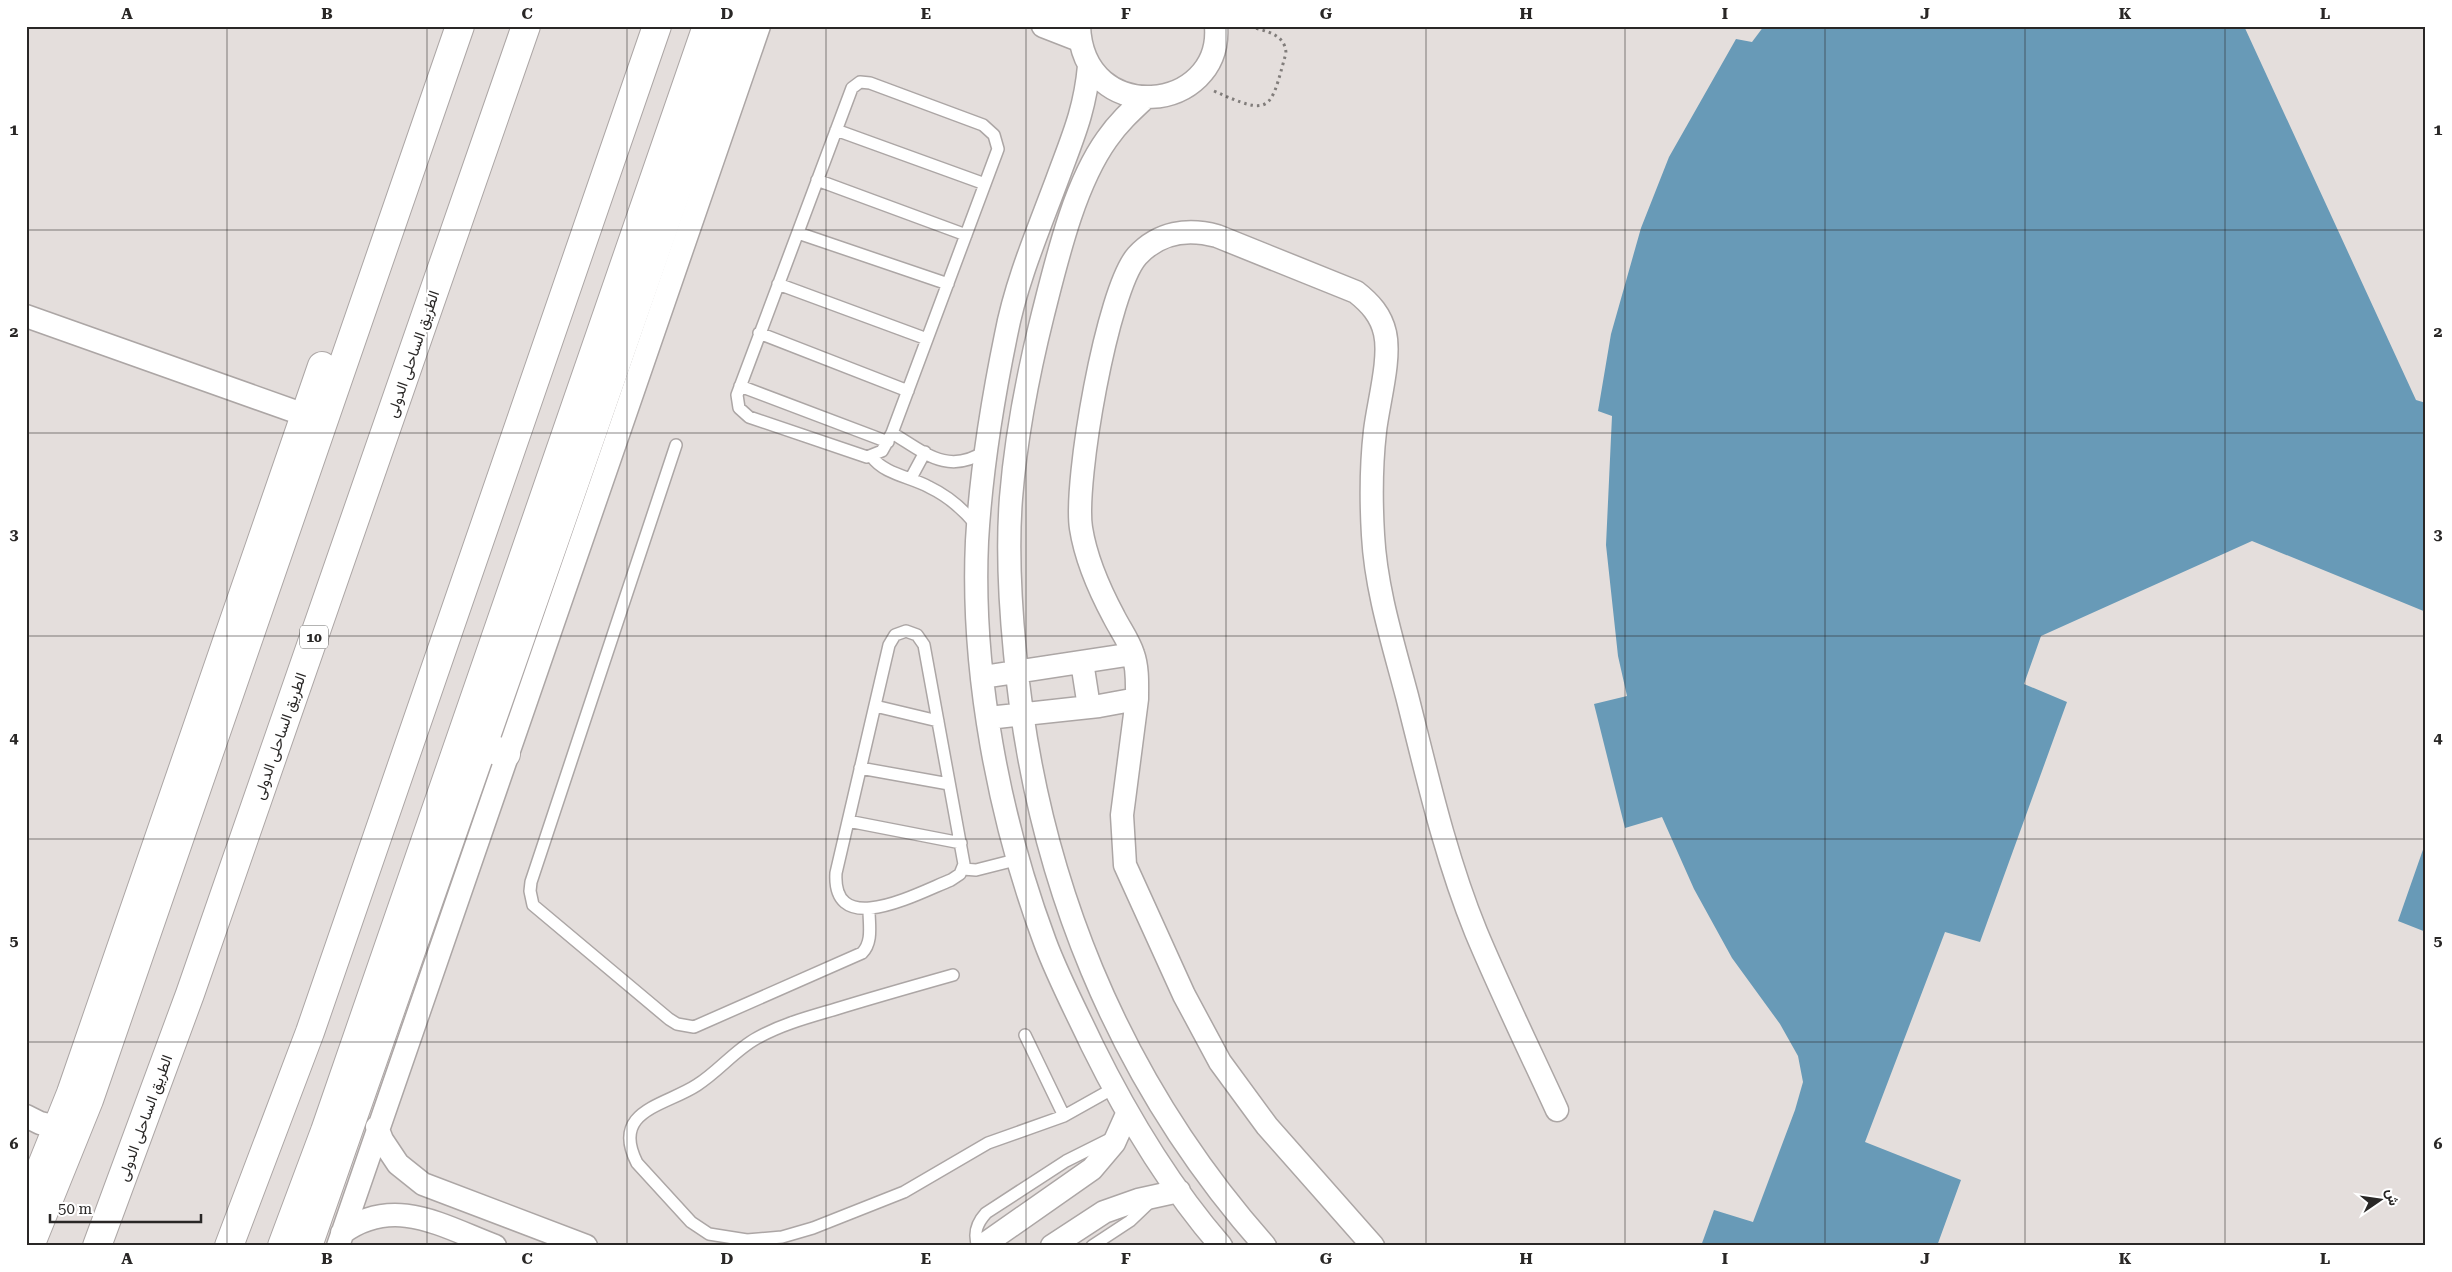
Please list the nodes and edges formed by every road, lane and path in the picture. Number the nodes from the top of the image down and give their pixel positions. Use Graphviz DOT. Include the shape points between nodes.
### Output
graph roads {
  1 [pos="440,26"];
  2 [pos="460,26"];
  3 [pos="526,26"];
  4 [pos="657,26"];
  5 [pos="707,26"];
  6 [pos="734,26"];
  7 [pos="759,26"];
  8 [pos="1043,26"];
  9 [pos="1216,26"];
  10 [pos="1248,26"];
  11 [pos="1079,33"];
  12 [pos="1089,66"];
  13 [pos="1193,81"];
  14 [pos="1145,98"];
  15 [pos="836,130"];
  16 [pos="817,180"];
  17 [pos="985,184"];
  18 [pos="798,233"];
  19 [pos="966,236"];
  20 [pos="778,284"];
  21 [pos="948,284"];
  22 [pos="26,316"];
  23 [pos="759,333"];
  24 [pos="927,339"];
  25 [pos="740,386"];
  26 [pos="908,391"];
  27 [pos="305,415"];
  28 [pos="890,437"];
  29 [pos="676,445"];
  30 [pos="985,451"];
  31 [pos="924,452"];
  32 [pos="872,456"];
  33 [pos="911,478"];
  34 [pos="979,527"];
  35 [pos="1133,654"];
  36 [pos="1082,662"];
  37 [pos="1017,674"];
  38 [pos="983,677"];
  39 [pos="1137,699"];
  40 [pos="874,706"];
  41 [pos="1089,707"];
  42 [pos="1022,714"];
  43 [pos="988,718"];
  44 [pos="938,721"];
  45 [pos="495,750"];
  46 [pos="860,768"];
  47 [pos="950,784"];
  48 [pos="848,821"];
  49 [pos="961,843"];
  50 [pos="1019,859"];
  51 [pos="963,869"];
  52 [pos="869,910"];
  53 [pos="1091,972"];
  54 [pos="953,976"];
  55 [pos="1063,986"];
  56 [pos="1025,1035"];
  57 [pos="368,1039"];
  58 [pos="1147,1082"];
  59 [pos="1121,1100"];
  60 [pos="1557,1110"];
  61 [pos="26,1116"];
  62 [pos="1064,1116"];
  63 [pos="57,1127"];
  64 [pos="377,1127"];
  65 [pos="335,1135"];
  66 [pos="1118,1136"];
  67 [pos="1180,1191"];
  68 [pos="1157,1195"];
  69 [pos="26,1205"];
  70 [pos="340,1240"];
  71 [pos="30,1246"];
  72 [pos="97,1246"];
  73 [pos="229,1246"];
  74 [pos="282,1246"];
  75 [pos="308,1246"];
  76 [pos="495,1246"];
  77 [pos="586,1246"];
  78 [pos="978,1246"];
  79 [pos="982,1246"];
  80 [pos="1052,1246"];
  81 [pos="1092,1246"];
  82 [pos="1221,1246"];
  83 [pos="1265,1246"];
  84 [pos="1373,1246"];
  1 -- 27 [label="main road"];
  2 -- 71 [label="main road" via="89,1100"];
  3 -- 72 [label="main road, الطريق الساحلى الدولى / 10" via="190,994"];
  4 -- 73 [label="main road" via="310,1032"];
  5 -- 57 [label="main road"];
  6 -- 45 [label="main road"];
  7 -- 45 [label="street"];
  8 -- 11 [label="street"];
  9 -- 13 [label="street" via="1213,51 1205,68"];
  10 -- 13 [label="path" via="1275,35 1286,47 1272,98 1261,106 1248,106"];
  11 -- 12 [label="street"];
  12 -- 14 [label="street" via="1113,89 1128,96"];
  12 -- 30 [label="street" via="1083,111 1025,267 1006,331"];
  13 -- 14 [label="street" via="1179,91"];
  14 -- 37 [label="street" via="1106,139 1080,190 1053,273 1038,334 1018,436 1011,497 1010,584"];
  15 -- 16 [label="lane"];
  15 -- 17 [label="lane"];
  15 -- 17 [label="lane" via="852,88 860,82 870,83 989,129 998,149"];
  16 -- 18 [label="lane"];
  16 -- 19 [label="lane"];
  17 -- 19 [label="lane"];
  18 -- 20 [label="lane"];
  18 -- 21 [label="lane"];
  19 -- 21 [label="lane"];
  20 -- 23 [label="lane"];
  20 -- 24 [label="lane"];
  21 -- 24 [label="lane"];
  22 -- 27 [label="street"];
  23 -- 25 [label="lane"];
  23 -- 26 [label="lane"];
  24 -- 26 [label="lane"];
  25 -- 28 [label="lane"];
  25 -- 32 [label="lane" via="737,402 749,417 856,455"];
  26 -- 28 [label="lane"];
  27 -- 63 [label="main road"];
  28 -- 31 [label="lane"];
  28 -- 32 [label="lane" via="882,451"];
  29 -- 52 [label="lane" via="531,882 533,906 669,1019 694,1027 862,953 870,938"];
  30 -- 31 [label="lane" via="955,463"];
  30 -- 34 [label="street"];
  31 -- 33 [label="lane"];
  32 -- 33 [label="lane" via="884,468"];
  33 -- 34 [label="lane" via="945,496"];
  34 -- 38 [label="street" via="978,596"];
  35 -- 36 [label="street"];
  35 -- 39 [label="street"];
  35 -- 60 [label="street" via="1103,596 1083,538 1080,494 1088,427 1109,328 1129,267 1137,256 1158,240 1172,234 1202,232 1356,292 1372,306 1382,324 1387,358 1374,434 1372,503 1376,570 1382,602 1457,879 1476,932"];
  36 -- 37 [label="street"];
  36 -- 41 [label="street"];
  37 -- 38 [label="street"];
  37 -- 42 [label="street"];
  38 -- 43 [label="street"];
  39 -- 41 [label="street"];
  39 -- 84 [label="street" via="1122,815 1125,865 1184,995 1220,1062 1267,1126"];
  40 -- 44 [label="lane"];
  40 -- 44 [label="lane" via="891,640 900,632 912,632 924,645"];
  40 -- 46 [label="lane"];
  41 -- 42 [label="street"];
  42 -- 43 [label="street"];
  42 -- 53 [label="street" via="1046,837"];
  43 -- 50 [label="street"];
  44 -- 47 [label="lane"];
  45 -- 57 [label="main road"];
  45 -- 64 [label="street"];
  46 -- 47 [label="lane"];
  46 -- 48 [label="lane"];
  47 -- 49 [label="lane"];
  48 -- 49 [label="lane"];
  48 -- 52 [label="lane" via="836,873 838,892 850,906"];
  49 -- 51 [label="lane"];
  50 -- 51 [label="lane" via="976,870"];
  50 -- 55 [label="street"];
  51 -- 52 [label="lane" via="952,880"];
  53 -- 55 [label="street"];
  53 -- 58 [label="street"];
  54 -- 62 [label="lane" via="820,1014 755,1039 698,1084 642,1112 631,1134 632,1154 699,1229 718,1236 766,1240 814,1228 882,1201 925,1181 1000,1137"];
  55 -- 59 [label="street"];
  56 -- 62 [label="lane"];
  57 -- 65 [label="main road"];
  58 -- 59 [label="street"];
  58 -- 83 [label="street" via="1208,1176"];
  59 -- 62 [label="lane"];
  59 -- 66 [label="street"];
  59 -- 67 [label="street"];
  61 -- 63 [label="street"];
  63 -- 69 [label="main road"];
  64 -- 70 [label="street"];
  64 -- 77 [label="street" via="398,1164 423,1184"];
  65 -- 74 [label="main road"];
  65 -- 75 [label="main road"];
  66 -- 78 [label="lane" via="1071,1158 986,1213 975,1232"];
  66 -- 79 [label="street" via="1092,1168"];
  67 -- 68 [label="street"];
  67 -- 82 [label="street"];
  68 -- 80 [label="street" via="1104,1212"];
  68 -- 81 [label="lane" via="1130,1221"];
  70 -- 76 [label="street" via="367,1218 396,1213 426,1220"];
}
